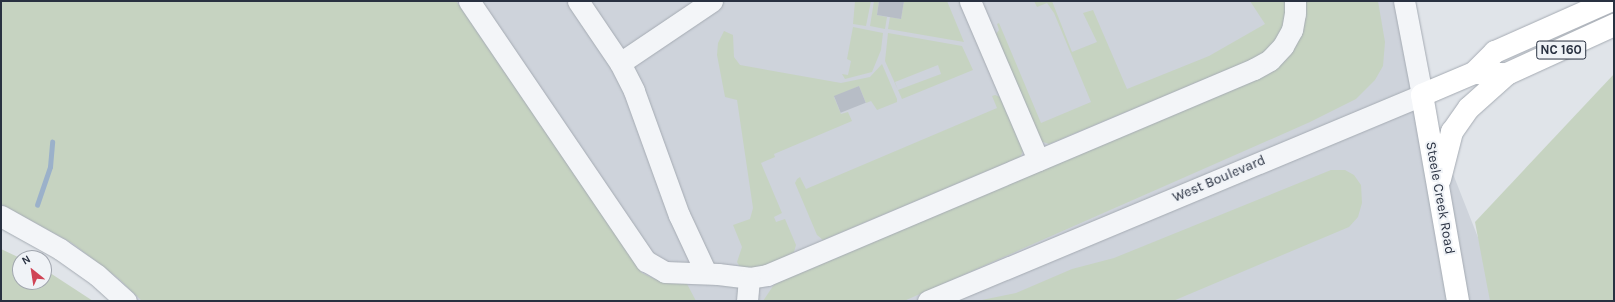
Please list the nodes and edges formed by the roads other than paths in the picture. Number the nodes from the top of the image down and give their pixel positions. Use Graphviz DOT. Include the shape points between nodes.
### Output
graph roads {
  1 [pos="468,1"];
  2 [pos="578,1"];
  3 [pos="712,1"];
  4 [pos="1295,1"];
  5 [pos="1404,1"];
  6 [pos="1610,1"];
  7 [pos="977,4"];
  8 [pos="1614,24"];
  9 [pos="620,63"];
  10 [pos="1474,73"];
  11 [pos="1507,74"];
  12 [pos="1422,95"];
  13 [pos="1038,160"];
  14 [pos="1438,186"];
  15 [pos="1,216"];
  16 [pos="706,273"];
  17 [pos="748,278"];
  18 [pos="126,301"];
  19 [pos="747,301"];
  20 [pos="928,301"];
  21 [pos="1458,301"];
  1 -- 16 [label="street" via="646,261 664,272"];
  2 -- 9 [label="street"];
  3 -- 9 [label="street"];
  4 -- 13 [label="street" via="1296,14 1292,30 1283,46 1270,60"];
  5 -- 12 [label="street"];
  6 -- 10 [label="main road, NC 160" via="1495,52"];
  7 -- 13 [label="street"];
  8 -- 11 [label="main road, NC 160"];
  9 -- 16 [label="street" via="634,91 679,215"];
  10 -- 11 [label="main road, NC 160"];
  10 -- 12 [label="main road, NC 160"];
  11 -- 14 [label="main road" via="1473,102 1452,132"];
  12 -- 14 [label="main road, Steele Creek Road"];
  12 -- 20 [label="street, West Boulevard"];
  13 -- 17 [label="street" via="767,275"];
  14 -- 21 [label="main road, Steele Creek Road"];
  15 -- 18 [label="street" via="60,249 97,275"];
  16 -- 17 [label="street"];
  17 -- 19 [label="street"];
}
